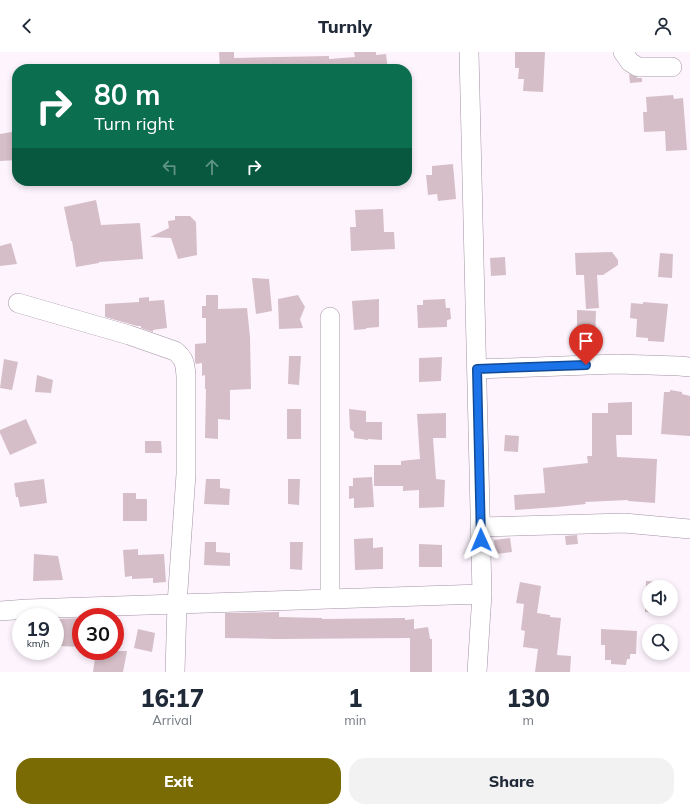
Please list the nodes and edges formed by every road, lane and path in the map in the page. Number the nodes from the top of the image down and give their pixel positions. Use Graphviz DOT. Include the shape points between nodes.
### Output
graph roads {
  1 [pos="469,52"];
  2 [pos="623,52"];
  3 [pos="672,67"];
  4 [pos="18,303"];
  5 [pos="330,317"];
  6 [pos="690,367"];
  7 [pos="477,369"];
  8 [pos="480,526"];
  9 [pos="690,528"];
  10 [pos="482,594"];
  11 [pos="330,599"];
  12 [pos="177,604"];
  13 [pos="0,611"];
  14 [pos="175,672"];
  15 [pos="477,672"];
  1 -- 7 [label="street"];
  2 -- 3 [label="street" via="630,62 638,67"];
  4 -- 12 [label="street" via="175,351 184,361 186,474"];
  5 -- 11 [label="street"];
  6 -- 7 [label="street" via="617,364"];
  7 -- 8 [label="street"];
  8 -- 9 [label="street" via="624,523"];
  8 -- 10 [label="street"];
  10 -- 11 [label="street"];
  10 -- 15 [label="street"];
  11 -- 12 [label="street"];
  12 -- 13 [label="street"];
  12 -- 14 [label="street"];
}
